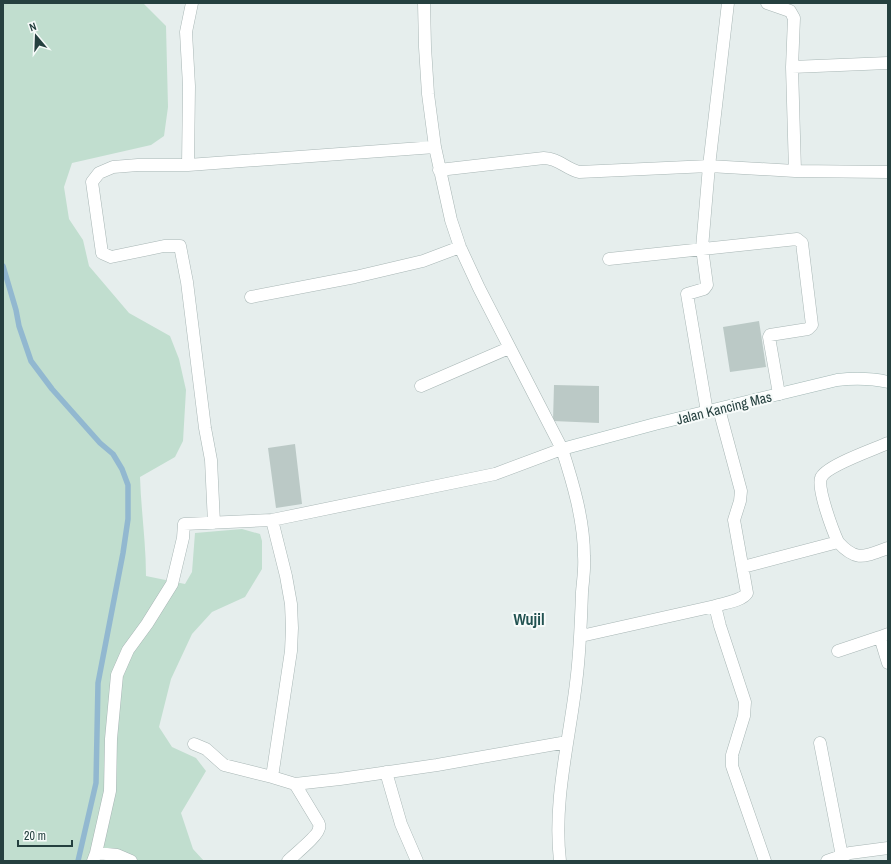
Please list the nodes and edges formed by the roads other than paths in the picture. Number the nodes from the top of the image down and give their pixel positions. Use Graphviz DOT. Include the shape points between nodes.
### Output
graph roads {
  1 [pos="192,3"];
  2 [pos="424,3"];
  3 [pos="728,3"];
  4 [pos="767,3"];
  5 [pos="888,64"];
  6 [pos="792,67"];
  7 [pos="435,147"];
  8 [pos="188,164"];
  9 [pos="709,166"];
  10 [pos="440,170"];
  11 [pos="795,171"];
  12 [pos="888,172"];
  13 [pos="460,247"];
  14 [pos="702,248"];
  15 [pos="609,259"];
  16 [pos="251,297"];
  17 [pos="510,348"];
  18 [pos="888,382"];
  19 [pos="421,386"];
  20 [pos="778,394"];
  21 [pos="719,409"];
  22 [pos="707,412"];
  23 [pos="888,444"];
  24 [pos="562,449"];
  25 [pos="272,520"];
  26 [pos="214,523"];
  27 [pos="838,542"];
  28 [pos="888,548"];
  29 [pos="743,567"];
  30 [pos="715,606"];
  31 [pos="884,635"];
  32 [pos="581,636"];
  33 [pos="838,651"];
  34 [pos="888,663"];
  35 [pos="567,742"];
  36 [pos="820,743"];
  37 [pos="194,744"];
  38 [pos="386,772"];
  39 [pos="272,777"];
  40 [pos="295,784"];
  41 [pos="888,848"];
  42 [pos="842,856"];
  43 [pos="94,857"];
  44 [pos="131,861"];
  45 [pos="288,861"];
  46 [pos="417,861"];
  47 [pos="560,861"];
  48 [pos="765,861"];
  49 [pos="827,861"];
  1 -- 8 [label="street" via="186,32 189,86"];
  2 -- 7 [label="street" via="428,94"];
  3 -- 9 [label="street"];
  4 -- 6 [label="street" via="790,11 794,18"];
  5 -- 6 [label="street"];
  6 -- 11 [label="street"];
  7 -- 8 [label="street"];
  7 -- 10 [label="street"];
  8 -- 26 [label="street" via="113,167 99,173 92,182 102,253 111,257 164,246 180,246 211,460"];
  9 -- 10 [label="street" via="579,172 552,158 544,158"];
  9 -- 11 [label="street"];
  9 -- 14 [label="street"];
  10 -- 13 [label="street"];
  11 -- 12 [label="street"];
  13 -- 16 [label="street" via="423,261"];
  13 -- 17 [label="street"];
  14 -- 15 [label="street"];
  14 -- 20 [label="street" via="797,239 802,243 812,325 808,329 769,337"];
  14 -- 22 [label="street" via="707,285 687,294"];
  17 -- 19 [label="street"];
  17 -- 24 [label="street"];
  18 -- 20 [label="street, Jalan Kancing Mas" via="873,378 837,380"];
  20 -- 21 [label="street, Jalan Kancing Mas"];
  21 -- 22 [label="street, Jalan Kancing Mas"];
  21 -- 29 [label="street" via="741,491 734,520"];
  22 -- 24 [label="street, Jalan Kancing Mas"];
  23 -- 27 [label="street" via="838,464 820,478 820,488"];
  24 -- 25 [label="street, Jalan Kancing Mas" via="495,474"];
  24 -- 32 [label="street" via="569,470 584,548"];
  25 -- 26 [label="street, Jalan Kancing Mas"];
  25 -- 39 [label="street" via="286,576 292,628 291,651"];
  26 -- 43 [label="street, Jalan Kancing Mas" via="184,524 172,584 128,650 117,675 110,739 110,791"];
  27 -- 28 [label="street" via="845,550 863,557"];
  27 -- 29 [label="street"];
  29 -- 30 [label="street" via="747,593 745,596"];
  30 -- 32 [label="street"];
  30 -- 48 [label="street" via="745,702 744,716 732,755 732,766"];
  31 -- 33 [label="street"];
  31 -- 34 [label="street"];
  32 -- 35 [label="street"];
  35 -- 38 [label="street"];
  35 -- 47 [label="street" via="559,814"];
  36 -- 42 [label="street"];
  37 -- 39 [label="street" via="206,749 224,765"];
  38 -- 40 [label="street"];
  38 -- 46 [label="street" via="401,824"];
  39 -- 40 [label="street"];
  40 -- 45 [label="street" via="320,828"];
  41 -- 42 [label="street"];
  42 -- 49 [label="street"];
  43 -- 44 [label="street" via="118,855"];
}
